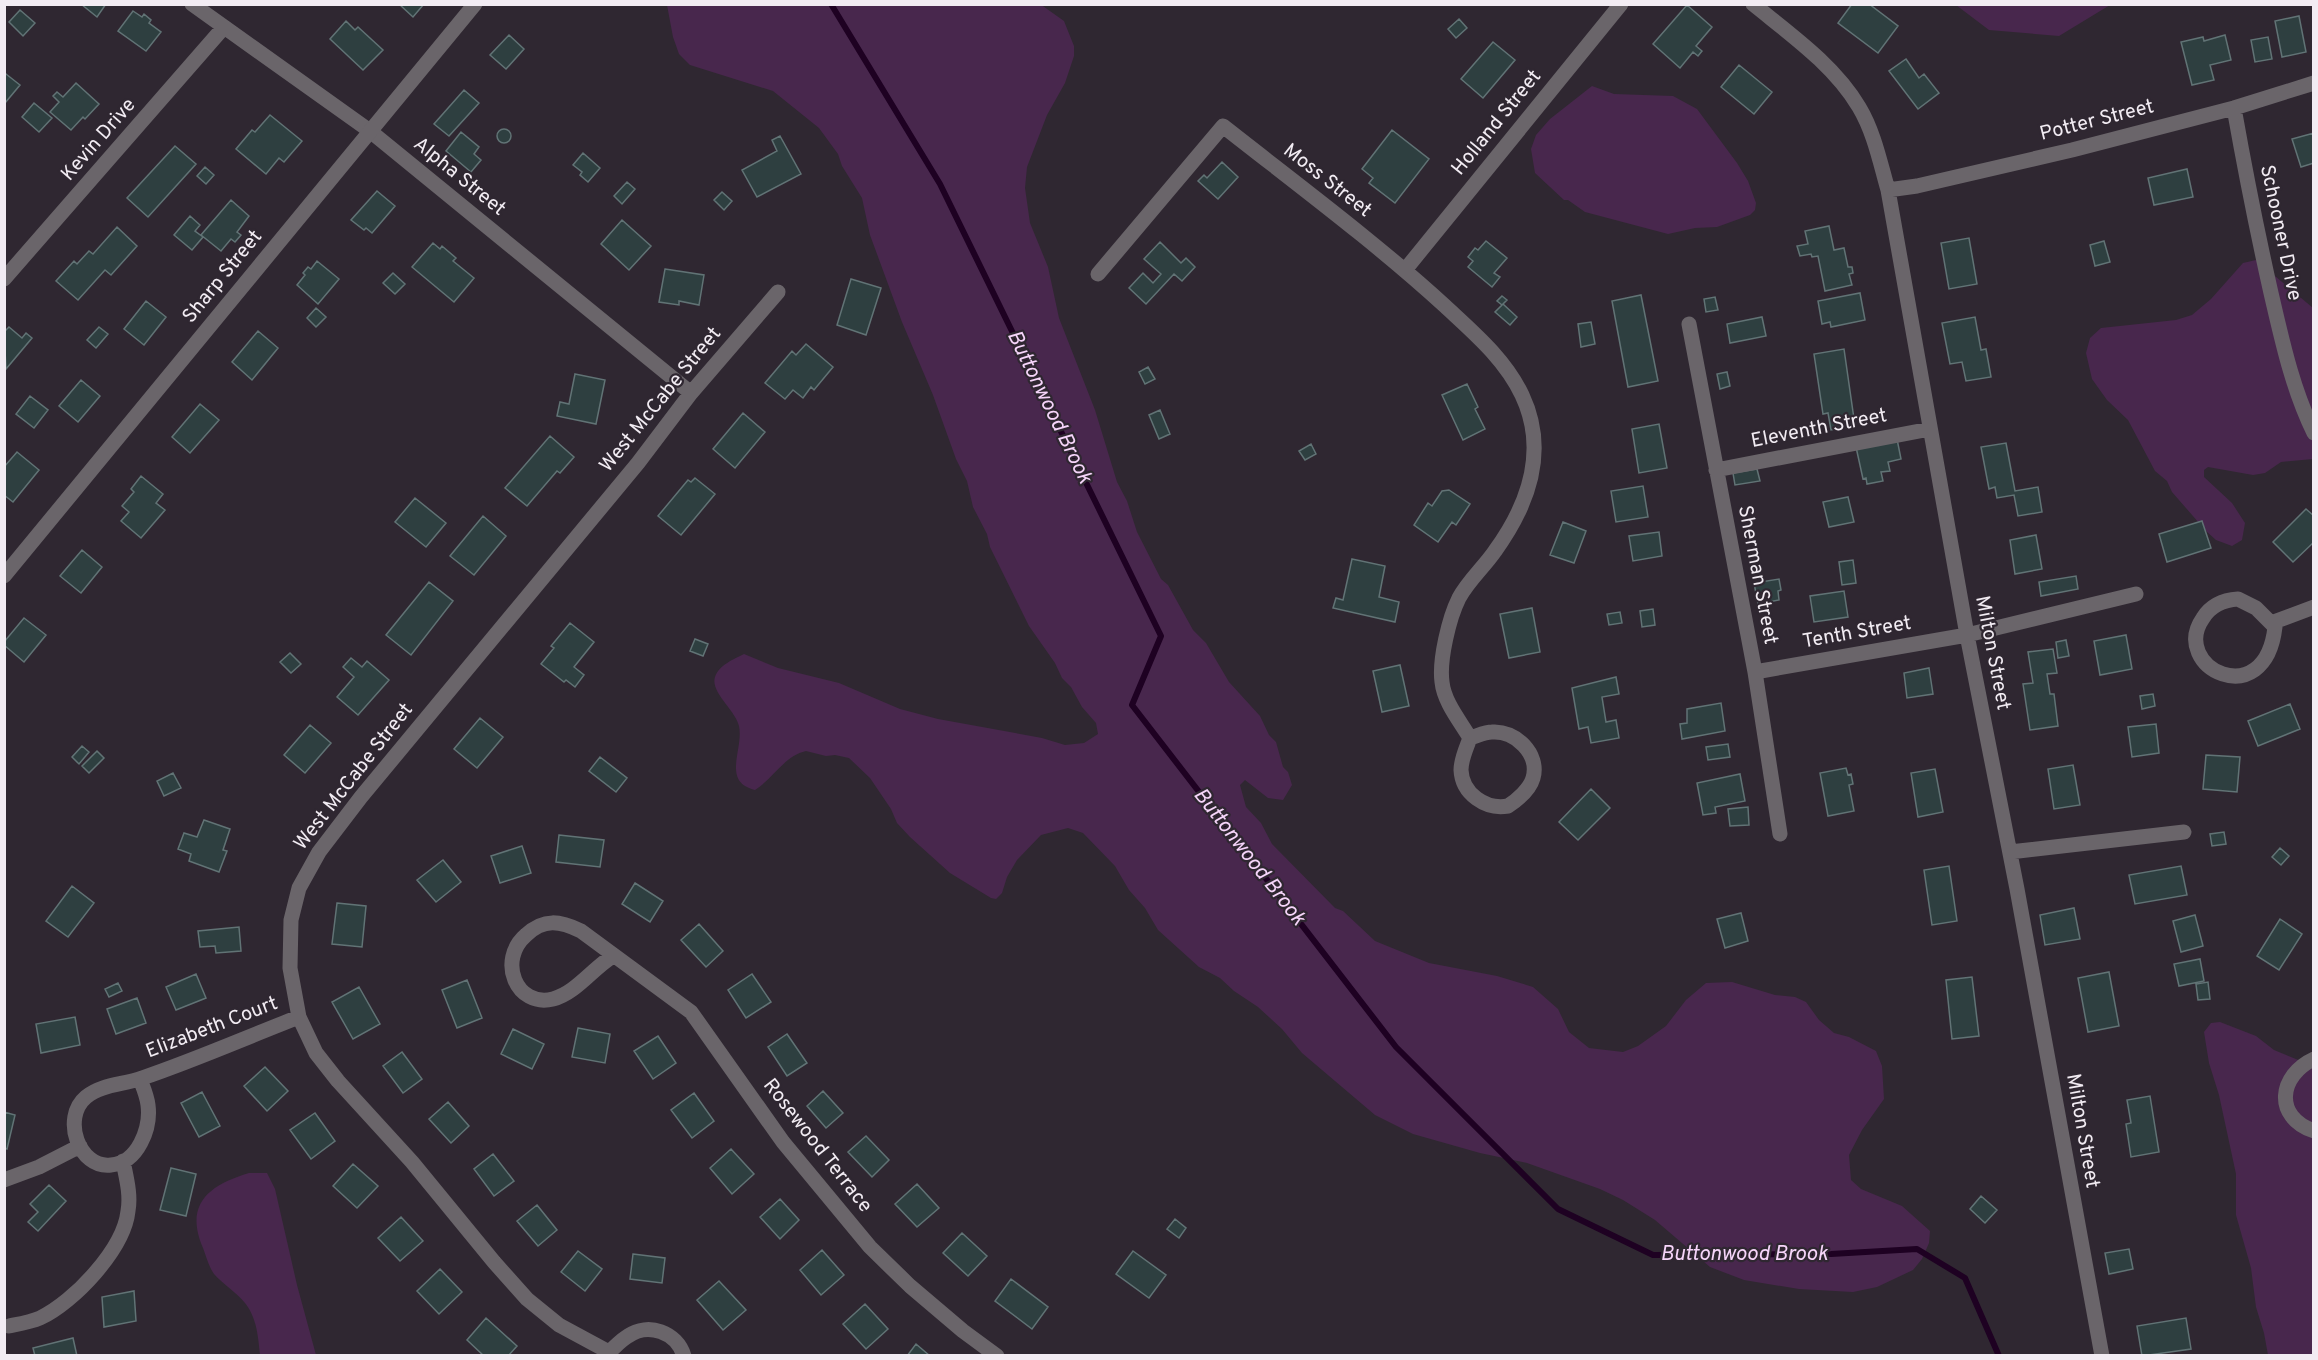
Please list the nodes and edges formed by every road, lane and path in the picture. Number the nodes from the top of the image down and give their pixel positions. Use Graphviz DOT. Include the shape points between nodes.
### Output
graph roads {
  1 [pos="192,4"];
  2 [pos="475,4"];
  3 [pos="1621,4"];
  4 [pos="1754,4"];
  5 [pos="224,27"];
  6 [pos="2313,83"];
  7 [pos="2234,108"];
  8 [pos="370,131"];
  9 [pos="1888,190"];
  10 [pos="1406,270"];
  11 [pos="1098,274"];
  12 [pos="4,279"];
  13 [pos="778,292"];
  14 [pos="1689,324"];
  15 [pos="691,393"];
  16 [pos="1930,429"];
  17 [pos="2313,433"];
  18 [pos="1716,470"];
  19 [pos="4,576"];
  20 [pos="2136,594"];
  21 [pos="2313,607"];
  22 [pos="2271,623"];
  23 [pos="1967,635"];
  24 [pos="1755,672"];
  25 [pos="1470,738"];
  26 [pos="2184,832"];
  27 [pos="1780,834"];
  28 [pos="2010,852"];
  29 [pos="613,956"];
  30 [pos="299,1017"];
  31 [pos="2313,1059"];
  32 [pos="140,1079"];
  33 [pos="2313,1131"];
  34 [pos="80,1146"];
  35 [pos="123,1161"];
  36 [pos="4,1180"];
  37 [pos="9,1326"];
  38 [pos="609,1354"];
  39 [pos="684,1356"];
  40 [pos="997,1356"];
  41 [pos="2102,1356"];
  1 -- 5 [label="street, Alpha Street"];
  2 -- 8 [label="street, Sharp Street"];
  3 -- 10 [label="street, Holland Street"];
  4 -- 9 [label="street, Milton Street" via="1812,53 1851,95 1871,134"];
  5 -- 8 [label="street, Alpha Street"];
  5 -- 12 [label="street, Kevin Drive"];
  6 -- 7 [label="street, Potter Street"];
  7 -- 9 [label="street, Potter Street" via="1939,181"];
  7 -- 17 [label="street, Schooner Drive" via="2285,355"];
  8 -- 15 [label="street, Alpha Street"];
  8 -- 19 [label="street, Sharp Street"];
  9 -- 16 [label="street, Milton Street"];
  10 -- 11 [label="street, Moss Street" via="1223,126"];
  10 -- 25 [label="street, Moss Street" via="1502,363 1525,401 1534,436 1534,464 1523,502 1496,550 1459,598 1444,650 1442,683 1448,702"];
  13 -- 15 [label="street, West McCabe Street"];
  14 -- 18 [label="street, Sherman Street"];
  15 -- 30 [label="street, West McCabe Street" via="319,852 299,888 291,920 290,968"];
  16 -- 18 [label="street, Eleventh Street"];
  16 -- 23 [label="street, Milton Street"];
  18 -- 24 [label="street, Sherman Street"];
  20 -- 23 [label="street, Tenth Street"];
  21 -- 22 [label="street"];
  22 -- 22 [label="street" via="2242,601 2219,603 2201,620 2197,647 2216,672 2238,676 2257,667 2268,653 2275,627"];
  23 -- 24 [label="street, Tenth Street"];
  23 -- 28 [label="street, Milton Street"];
  24 -- 27 [label="street, Sherman Street"];
  25 -- 25 [label="street" via="1490,732 1504,733 1519,741 1532,757 1531,784 1508,806 1484,803 1467,788 1461,768"];
  26 -- 28 [label="street"];
  28 -- 41 [label="street, Milton Street"];
  29 -- 29 [label="street, Rosewood Terrace" via="575,928 547,922 517,942 511,965 516,983 524,993 533,999 547,1000 568,992"];
  29 -- 40 [label="street, Rosewood Terrace" via="691,1012 783,1142 870,1247 945,1316"];
  30 -- 32 [label="street, Elizabeth Court"];
  30 -- 38 [label="street, West McCabe Street" via="316,1053 338,1081 527,1299 558,1325"];
  31 -- 33 [label="street" via="2290,1077 2285,1094 2293,1118"];
  32 -- 34 [label="street, Elizabeth Court" via="101,1088 81,1102 74,1119"];
  32 -- 35 [label="street, Elizabeth Court" via="148,1102 148,1121 137,1148"];
  34 -- 35 [label="street" via="100,1163"];
  34 -- 36 [label="street"];
  35 -- 37 [label="street" via="128,1212 123,1230 109,1253 64,1303 39,1318"];
  38 -- 39 [label="street, West McCabe Street" via="628,1335 655,1330 679,1343"];
}
